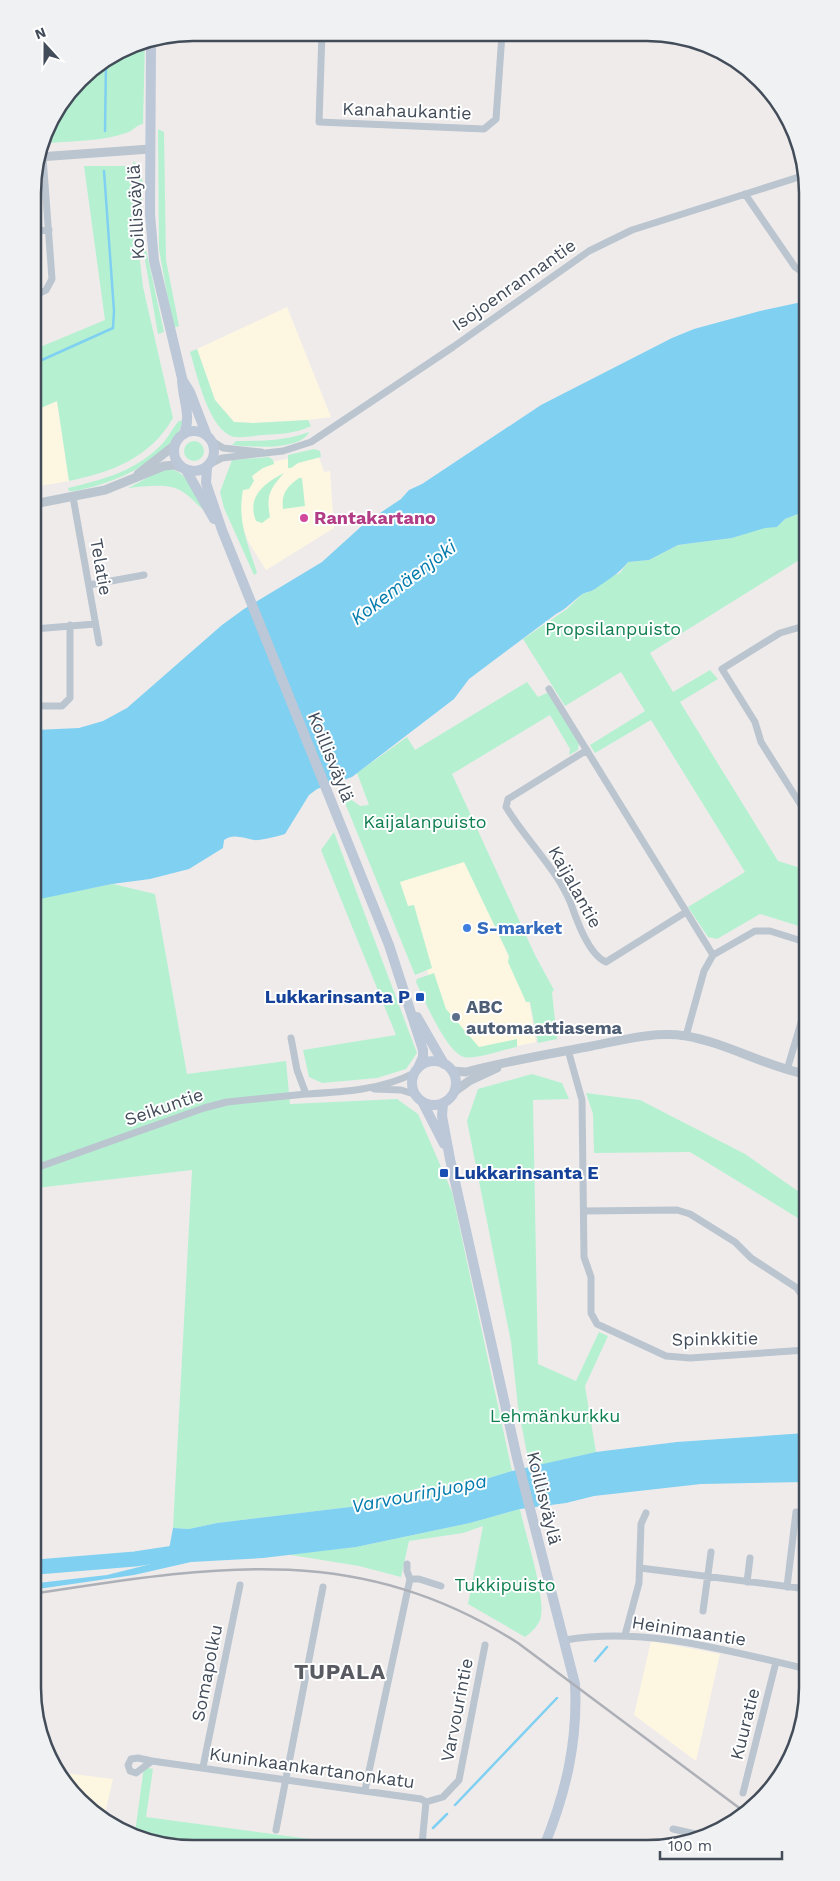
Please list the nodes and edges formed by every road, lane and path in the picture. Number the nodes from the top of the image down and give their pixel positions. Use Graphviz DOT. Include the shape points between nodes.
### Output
graph roads {
  1 [pos="501,41"];
  2 [pos="322,42"];
  3 [pos="150,47"];
  4 [pos="150,149"];
  5 [pos="46,157"];
  6 [pos="43,174"];
  7 [pos="797,177"];
  8 [pos="745,194"];
  9 [pos="42,230"];
  10 [pos="49,230"];
  11 [pos="799,270"];
  12 [pos="42,292"];
  13 [pos="182,378"];
  14 [pos="184,434"];
  15 [pos="210,438"];
  16 [pos="175,445"];
  17 [pos="262,452"];
  18 [pos="209,466"];
  19 [pos="184,469"];
  20 [pos="134,478"];
  21 [pos="73,496"];
  22 [pos="42,502"];
  23 [pos="222,530"];
  24 [pos="144,574"];
  25 [pos="89,585"];
  26 [pos="95,624"];
  27 [pos="70,626"];
  28 [pos="42,628"];
  29 [pos="799,628"];
  30 [pos="100,643"];
  31 [pos="549,689"];
  32 [pos="42,706"];
  33 [pos="587,750"];
  34 [pos="799,801"];
  35 [pos="686,912"];
  36 [pos="799,940"];
  37 [pos="713,955"];
  38 [pos="408,998"];
  39 [pos="798,1032"];
  40 [pos="686,1036"];
  41 [pos="291,1038"];
  42 [pos="568,1050"];
  43 [pos="519,1060"];
  44 [pos="448,1067"];
  45 [pos="416,1070"];
  46 [pos="787,1070"];
  47 [pos="798,1073"];
  48 [pos="362,1089"];
  49 [pos="455,1091"];
  50 [pos="306,1094"];
  51 [pos="414,1094"];
  52 [pos="423,1103"];
  53 [pos="443,1103"];
  54 [pos="450,1159"];
  55 [pos="41,1166"];
  56 [pos="584,1211"];
  57 [pos="798,1290"];
  58 [pos="798,1351"];
  59 [pos="796,1512"];
  60 [pos="646,1513"];
  61 [pos="711,1552"];
  62 [pos="750,1558"];
  63 [pos="408,1564"];
  64 [pos="640,1568"];
  65 [pos="707,1577"];
  66 [pos="410,1579"];
  67 [pos="747,1582"];
  68 [pos="240,1585"];
  69 [pos="441,1586"];
  70 [pos="323,1587"];
  71 [pos="787,1587"];
  72 [pos="798,1588"];
  73 [pos="703,1611"];
  74 [pos="625,1635"];
  75 [pos="565,1640"];
  76 [pos="485,1645"];
  77 [pos="776,1662"];
  78 [pos="798,1667"];
  79 [pos="152,1761"];
  80 [pos="203,1767"];
  81 [pos="284,1779"];
  82 [pos="459,1780"];
  83 [pos="365,1790"];
  84 [pos="743,1793"];
  85 [pos="426,1802"];
  86 [pos="673,1829"];
  87 [pos="276,1830"];
  88 [pos="691,1833"];
  89 [pos="422,1840"];
  90 [pos="547,1840"];
  1 -- 2 [label="street, Kanahaukantie" via="496,119 484,129 319,122"];
  3 -- 4 [label="main road, Koillisväylä"];
  4 -- 5 [label="street"];
  4 -- 13 [label="main road, Koillisväylä" via="154,262"];
  6 -- 10 [label="street"];
  7 -- 8 [label="street, Isojoenrannantie"];
  8 -- 11 [label="street"];
  8 -- 17 [label="street, Isojoenrannantie" via="632,230 589,251 329,431 297,448"];
  9 -- 10 [label="street"];
  10 -- 12 [label="street" via="52,279"];
  13 -- 14 [label="main road, Koillisväylä" via="188,416"];
  13 -- 15 [label="main road, Koillisväylä"];
  14 -- 15 [label="main road" via="198,431"];
  14 -- 16 [label="main road"];
  15 -- 17 [label="street, Isojoenrannantie" via="223,448"];
  15 -- 18 [label="main road" via="215,454"];
  16 -- 19 [label="main road" via="175,458"];
  16 -- 20 [label="street"];
  17 -- 18 [label="street, Isojoenrannantie" via="222,458"];
  18 -- 19 [label="main road" via="196,472"];
  18 -- 23 [label="main road, Koillisväylä" via="206,483"];
  19 -- 20 [label="street" via="170,465"];
  19 -- 23 [label="main road, Koillisväylä"];
  20 -- 21 [label="street" via="105,490"];
  21 -- 22 [label="street"];
  21 -- 25 [label="street, Telatie"];
  23 -- 38 [label="main road, Koillisväylä"];
  24 -- 25 [label="street"];
  25 -- 26 [label="street, Telatie"];
  26 -- 27 [label="street"];
  26 -- 30 [label="street, Telatie"];
  27 -- 28 [label="street"];
  27 -- 32 [label="street" via="70,698 62,706"];
  29 -- 34 [label="street" via="780,633 722,668 755,722 761,742"];
  31 -- 33 [label="street"];
  33 -- 35 [label="street"];
  33 -- 35 [label="street, Kaijalantie" via="508,799 506,807 519,829 537,849 599,959 606,962"];
  35 -- 37 [label="street"];
  36 -- 37 [label="street" via="770,931 755,931"];
  37 -- 40 [label="street" via="704,970"];
  38 -- 44 [label="main road, Koillisväylä"];
  38 -- 45 [label="main road, Koillisväylä" via="423,1050"];
  39 -- 46 [label="street"];
  40 -- 42 [label="street" via="662,1034"];
  40 -- 46 [label="street"];
  41 -- 50 [label="street"];
  42 -- 43 [label="street"];
  42 -- 56 [label="street, Spinkkitie" via="582,1100"];
  43 -- 44 [label="street" via="466,1072"];
  43 -- 49 [label="street" via="469,1080"];
  44 -- 45 [label="main road" via="431,1061"];
  44 -- 49 [label="main road" via="456,1081"];
  45 -- 48 [label="street, Seikuntie" via="403,1078"];
  45 -- 51 [label="main road" via="411,1082"];
  46 -- 47 [label="street"];
  48 -- 50 [label="street, Seikuntie"];
  48 -- 51 [label="street, Seikuntie" via="401,1090"];
  49 -- 53 [label="main road"];
  50 -- 55 [label="street, Seikuntie" via="227,1102 204,1108"];
  51 -- 52 [label="main road"];
  52 -- 53 [label="main road" via="433,1106"];
  52 -- 54 [label="main road, Koillisväylä"];
  53 -- 54 [label="main road, Koillisväylä" via="442,1116"];
  54 -- 75 [label="main road, Koillisväylä" via="531,1517"];
  56 -- 57 [label="street" via="676,1210 690,1214 735,1242 751,1258"];
  56 -- 58 [label="street, Spinkkitie" via="584,1257 590,1277 591,1313 597,1324 666,1356 690,1358"];
  59 -- 71 [label="street"];
  60 -- 64 [label="street" via="641,1524"];
  61 -- 65 [label="street"];
  62 -- 67 [label="street"];
  63 -- 66 [label="street"];
  64 -- 65 [label="street"];
  64 -- 74 [label="street" via="638,1590"];
  65 -- 67 [label="street"];
  65 -- 73 [label="street"];
  66 -- 69 [label="street"];
  66 -- 83 [label="street"];
  67 -- 71 [label="street"];
  68 -- 80 [label="street, Somapolku"];
  70 -- 81 [label="street"];
  71 -- 72 [label="street"];
  74 -- 75 [label="street, Heinimaantie"];
  74 -- 77 [label="street, Heinimaantie" via="672,1640"];
  75 -- 90 [label="main road, Koillisväylä" via="575,1684 576,1718 562,1802"];
  76 -- 82 [label="street, Varvourintie"];
  77 -- 78 [label="street, Heinimaantie"];
  77 -- 84 [label="street, Kuuratie"];
  79 -- 80 [label="street, Kuninkaankartanonkatu"];
  80 -- 81 [label="street, Kuninkaankartanonkatu"];
  81 -- 83 [label="street, Kuninkaankartanonkatu"];
  81 -- 87 [label="street"];
  82 -- 85 [label="street, Kuninkaankartanonkatu" via="443,1797"];
  83 -- 85 [label="street, Kuninkaankartanonkatu"];
  85 -- 89 [label="street"];
  86 -- 88 [label="street"];
}
